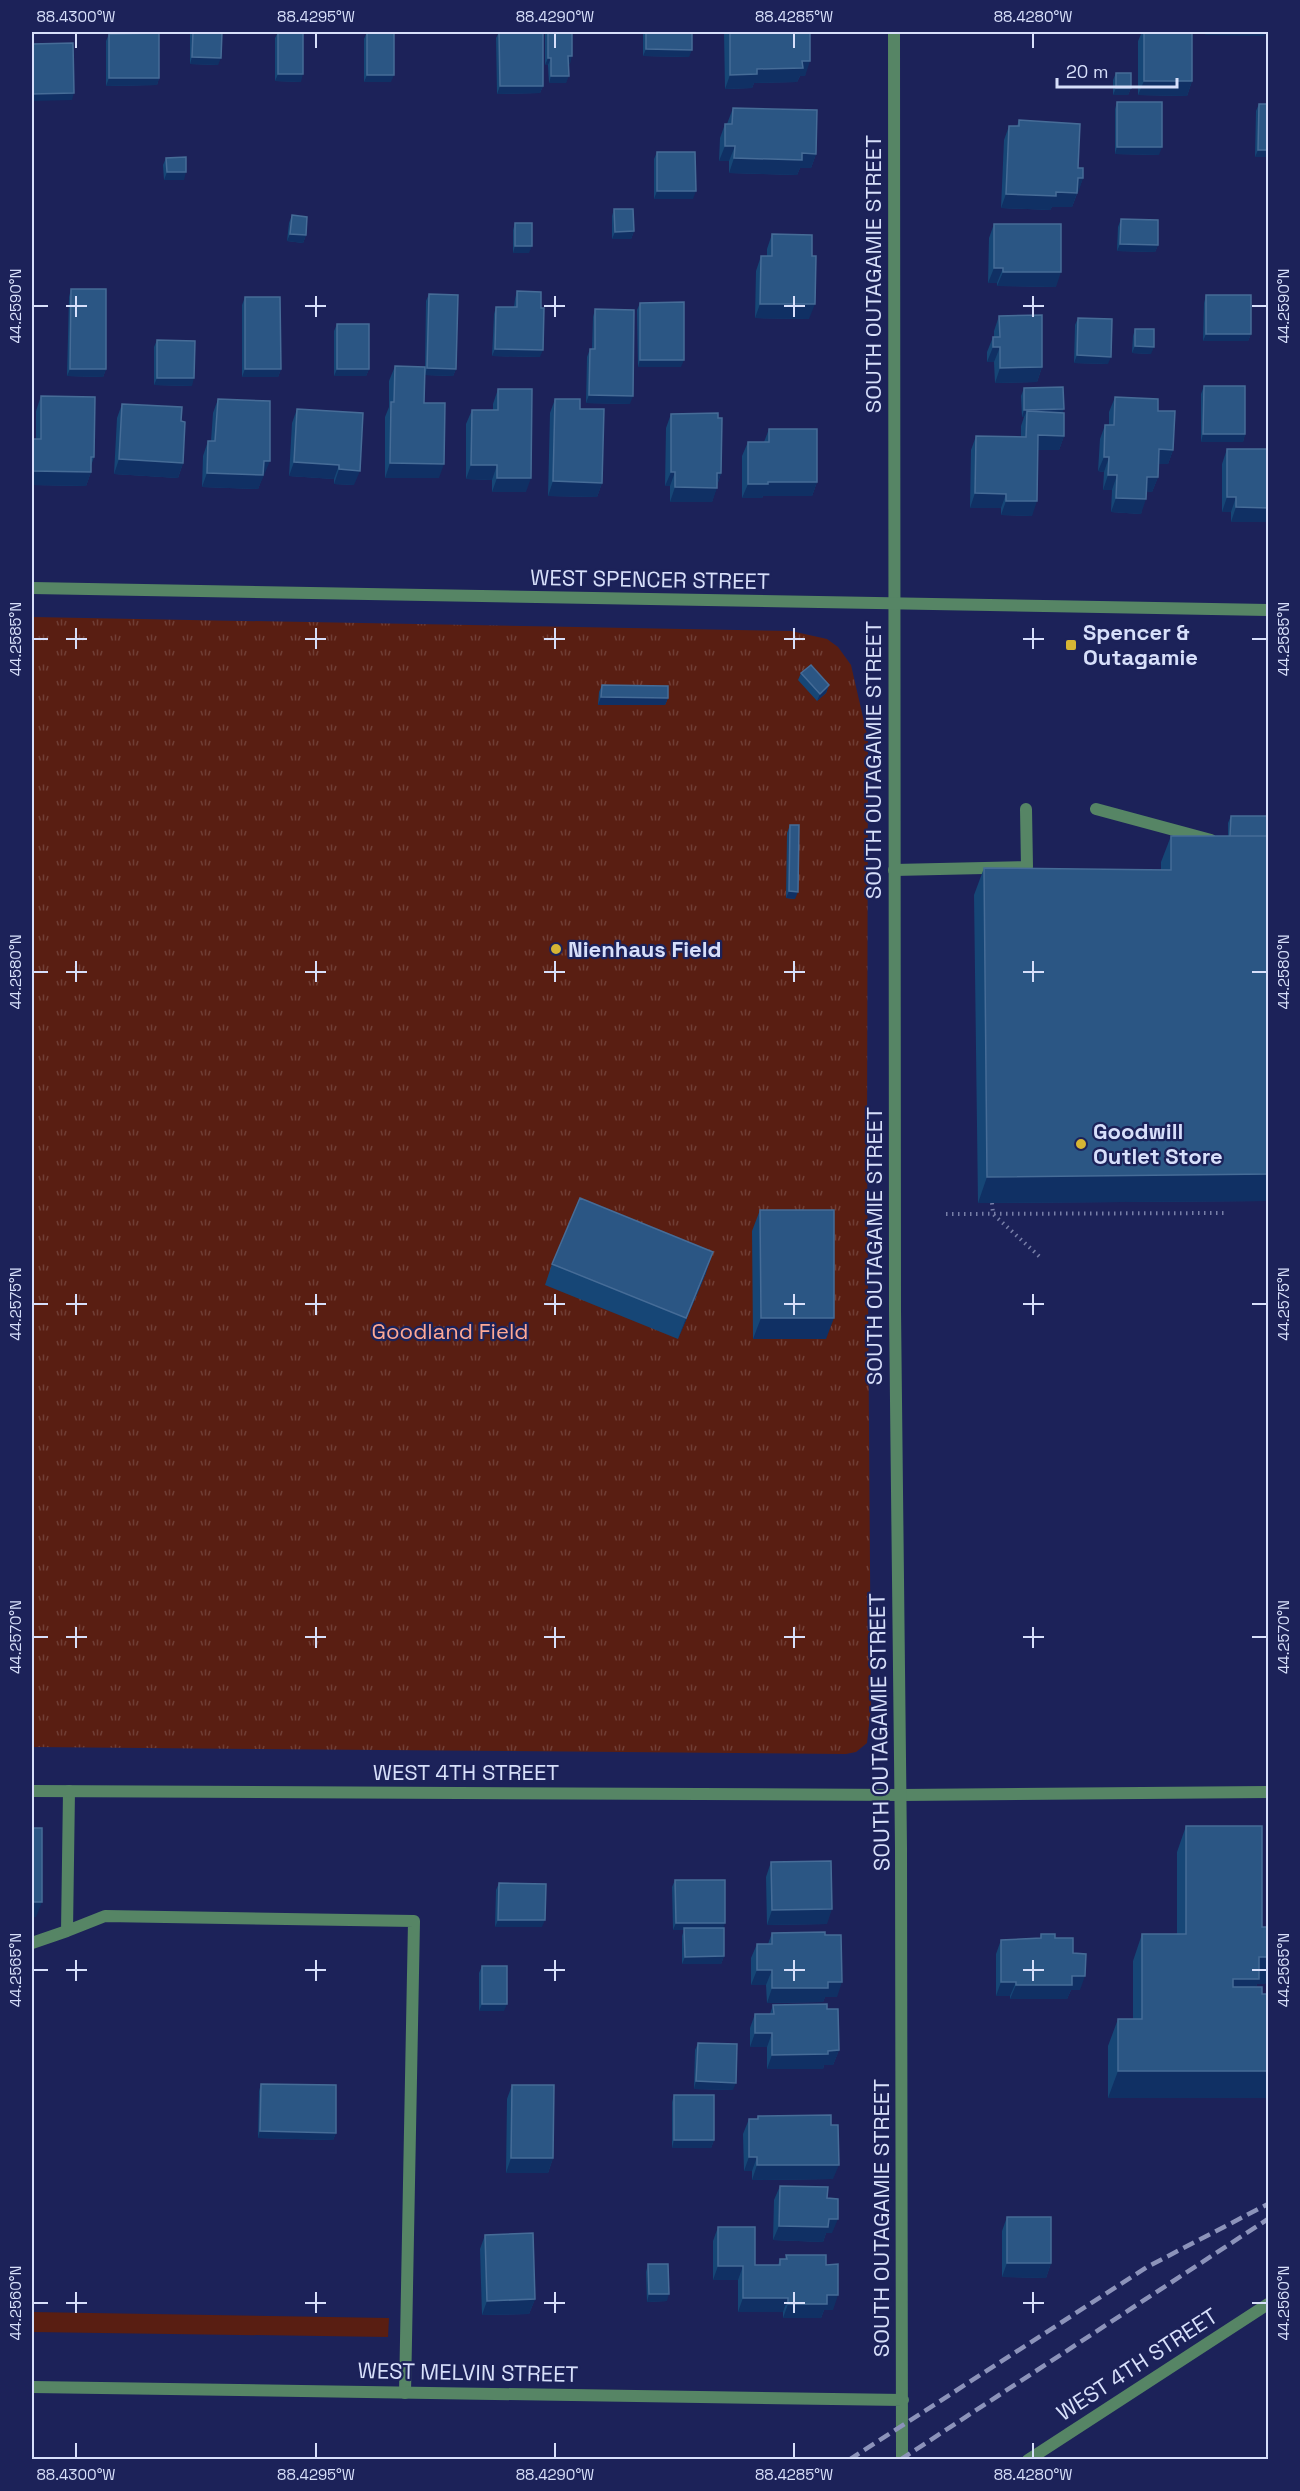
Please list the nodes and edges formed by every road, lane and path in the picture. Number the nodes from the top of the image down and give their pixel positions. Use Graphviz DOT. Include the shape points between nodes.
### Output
graph roads {
  1 [pos="894,32"];
  2 [pos="32,588"];
  3 [pos="894,605"];
  4 [pos="1269,610"];
  5 [pos="1026,809"];
  6 [pos="1096,809"];
  7 [pos="1227,844"];
  8 [pos="894,870"];
  9 [pos="992,1203"];
  10 [pos="1227,1213"];
  11 [pos="946,1214"];
  12 [pos="993,1214"];
  13 [pos="1040,1257"];
  14 [pos="32,1791"];
  15 [pos="69,1791"];
  16 [pos="1269,1792"];
  17 [pos="901,1795"];
  18 [pos="67,1931"];
  19 [pos="32,1943"];
  20 [pos="1269,2304"];
  21 [pos="32,2387"];
  22 [pos="405,2393"];
  23 [pos="903,2400"];
  24 [pos="902,2460"];
  25 [pos="1028,2460"];
  1 -- 3 [label="street, SOUTH OUTAGAMIE STREET"];
  2 -- 3 [label="street, WEST SPENCER STREET"];
  3 -- 4 [label="street, WEST SPENCER STREET"];
  3 -- 8 [label="street, SOUTH OUTAGAMIE STREET"];
  5 -- 8 [label="street" via="1027,867"];
  6 -- 7 [label="street"];
  8 -- 17 [label="street, SOUTH OUTAGAMIE STREET"];
  9 -- 12 [label="path"];
  10 -- 12 [label="path"];
  11 -- 12 [label="path"];
  12 -- 13 [label="path"];
  14 -- 15 [label="street, WEST 4TH STREET"];
  15 -- 17 [label="street, WEST 4TH STREET"];
  15 -- 18 [label="street"];
  16 -- 17 [label="street, WEST 4TH STREET"];
  17 -- 23 [label="street, SOUTH OUTAGAMIE STREET"];
  18 -- 19 [label="street"];
  18 -- 22 [label="street" via="105,1916 414,1921"];
  20 -- 25 [label="street, WEST 4TH STREET"];
  21 -- 22 [label="street, WEST MELVIN STREET"];
  22 -- 23 [label="street, WEST MELVIN STREET"];
  23 -- 24 [label="street, SOUTH OUTAGAMIE STREET"];
}
